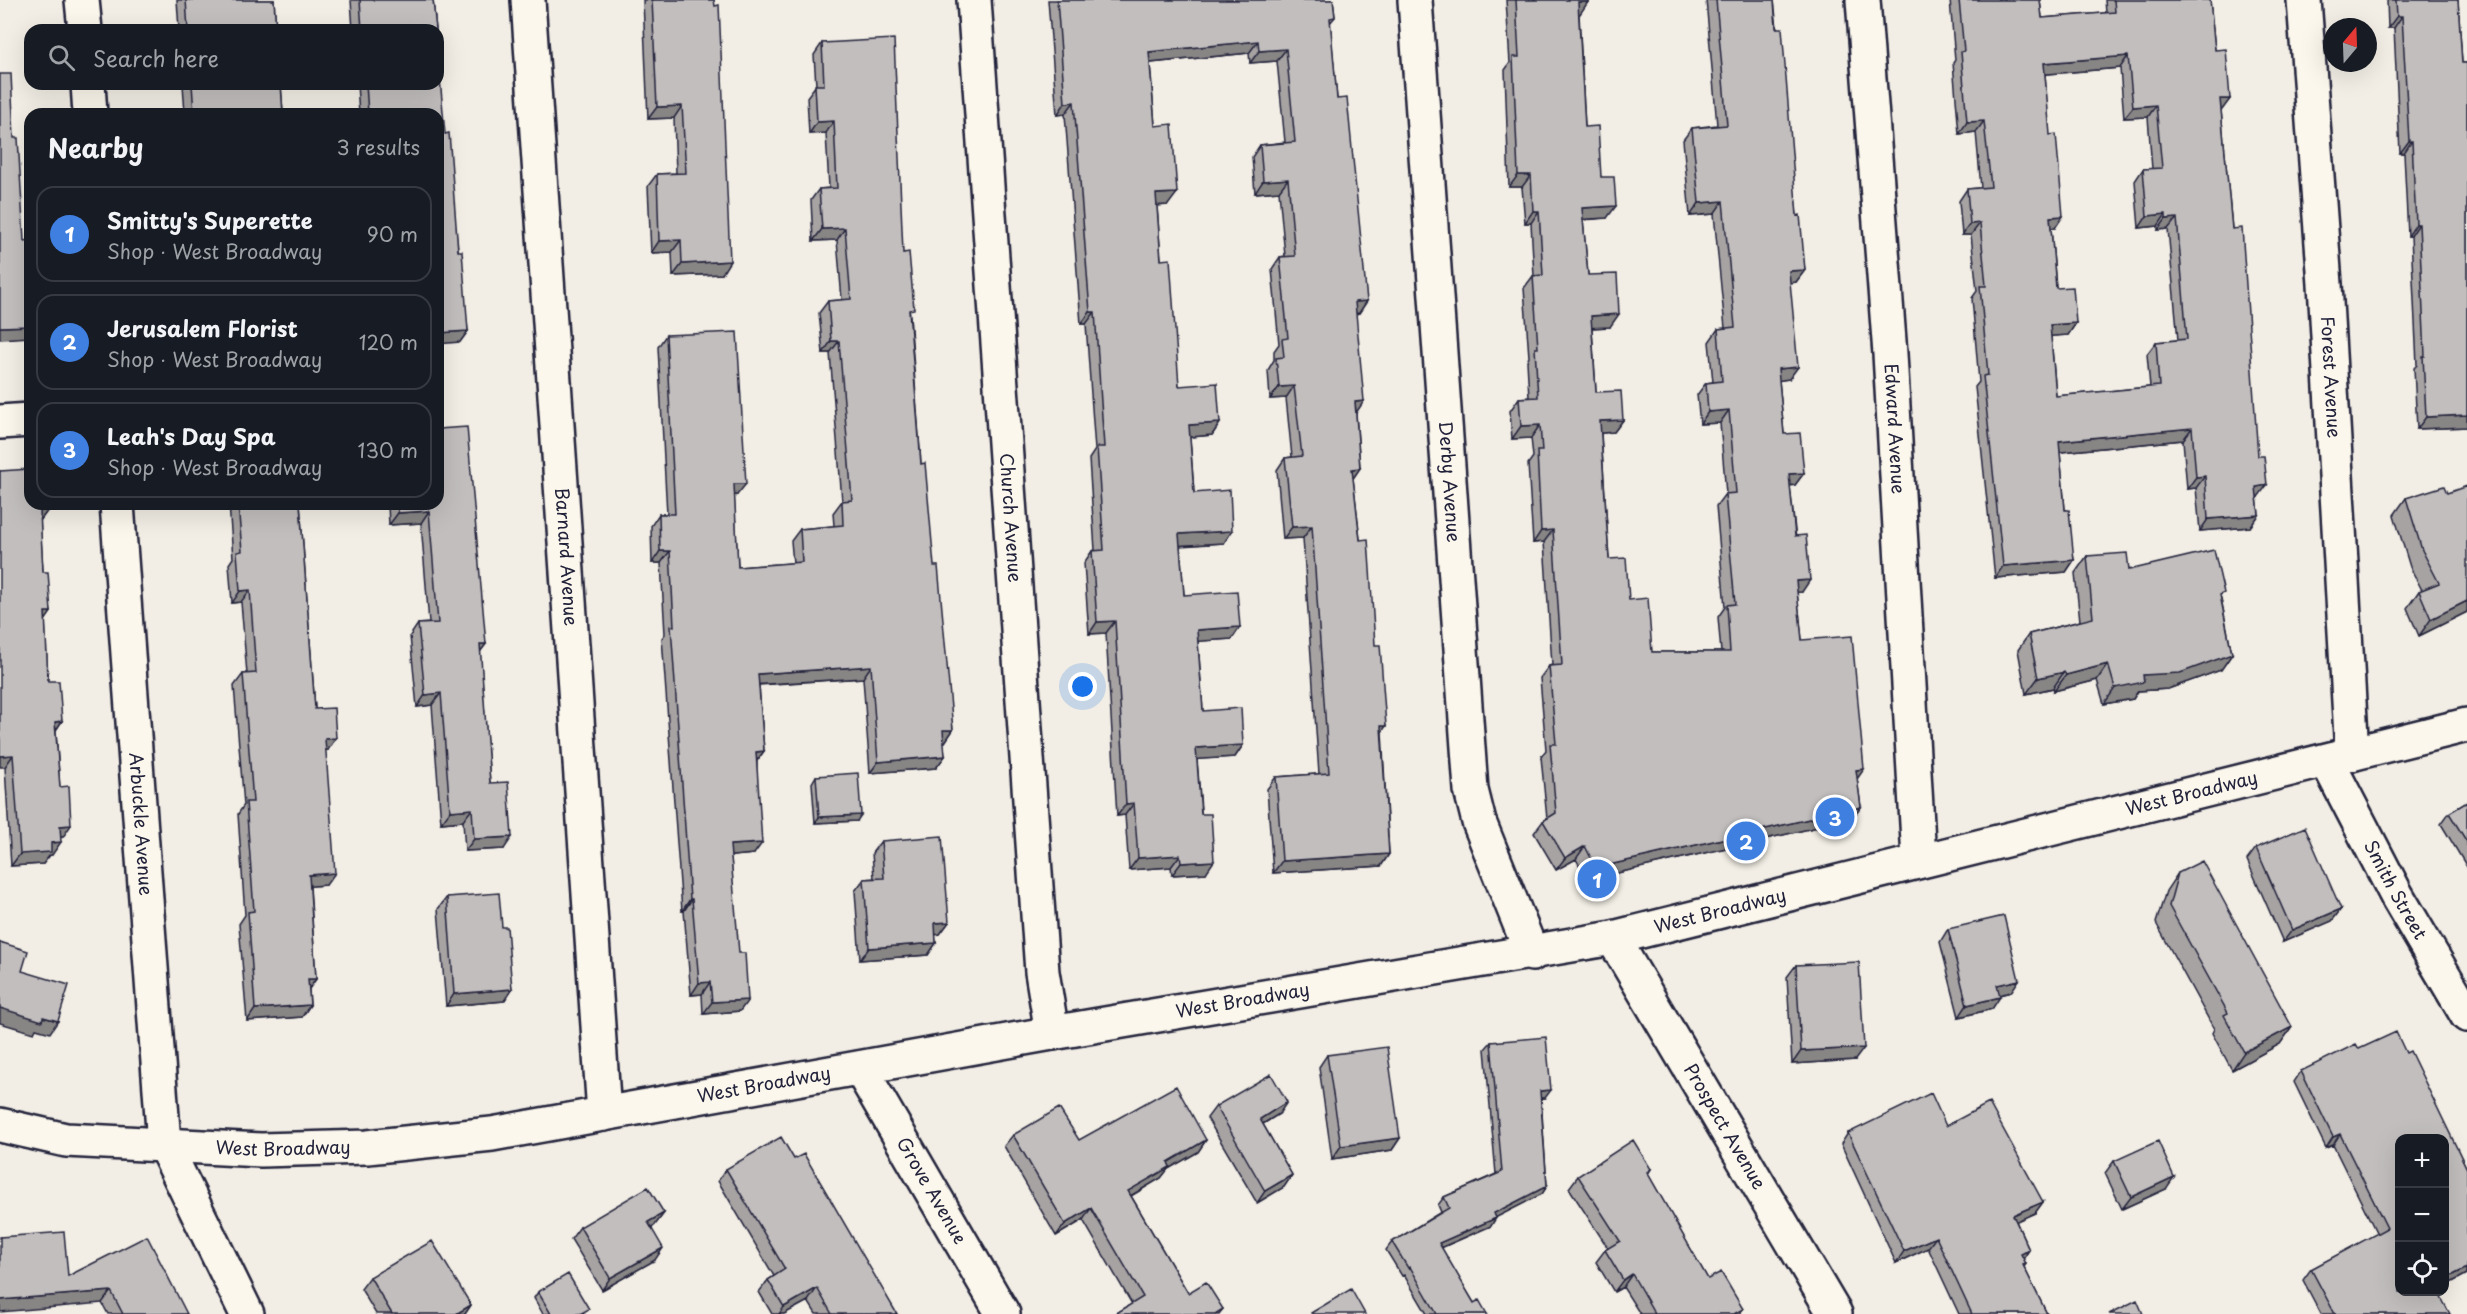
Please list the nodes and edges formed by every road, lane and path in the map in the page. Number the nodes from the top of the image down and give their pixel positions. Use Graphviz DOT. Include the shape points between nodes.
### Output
graph roads {
  1 [pos="82,0"];
  2 [pos="528,0"];
  3 [pos="974,0"];
  4 [pos="1415,0"];
  5 [pos="1863,0"];
  6 [pos="2304,0"];
  7 [pos="84,24"];
  8 [pos="88,90"];
  9 [pos="90,108"];
  10 [pos="24,420"];
  11 [pos="0,422"];
  12 [pos="117,510"];
  13 [pos="2467,724"];
  14 [pos="2340,758"];
  15 [pos="1919,859"];
  16 [pos="1613,938"];
  17 [pos="1532,954"];
  18 [pos="2467,1015"];
  19 [pos="1052,1034"];
  20 [pos="860,1068"];
  21 [pos="604,1114"];
  22 [pos="0,1125"];
  23 [pos="164,1144"];
  24 [pos="247,1314"];
  25 [pos="1003,1314"];
  26 [pos="1835,1314"];
  1 -- 7 [label="street"];
  2 -- 21 [label="street, Barnard Avenue"];
  3 -- 19 [label="street, Church Avenue" via="1041,960"];
  4 -- 17 [label="street, Derby Avenue" via="1471,790 1479,822"];
  5 -- 15 [label="street, Edward Avenue" via="1890,354"];
  6 -- 14 [label="street, Forest Avenue" via="2325,284"];
  8 -- 9 [label="street"];
  10 -- 11 [label="street"];
  12 -- 23 [label="street, Arbuckle Avenue"];
  13 -- 14 [label="street, West Broadway"];
  14 -- 15 [label="street, West Broadway"];
  14 -- 18 [label="street, Smith Street" via="2397,896"];
  15 -- 16 [label="street, West Broadway"];
  16 -- 17 [label="street, West Broadway"];
  16 -- 26 [label="street, Prospect Avenue"];
  17 -- 19 [label="street, West Broadway"];
  19 -- 20 [label="street, West Broadway"];
  20 -- 21 [label="street, West Broadway"];
  20 -- 25 [label="street, Grove Avenue"];
  21 -- 23 [label="street, West Broadway" via="492,1134 367,1147 261,1150"];
  22 -- 23 [label="street, West Broadway" via="66,1140"];
  23 -- 24 [label="street"];
}
